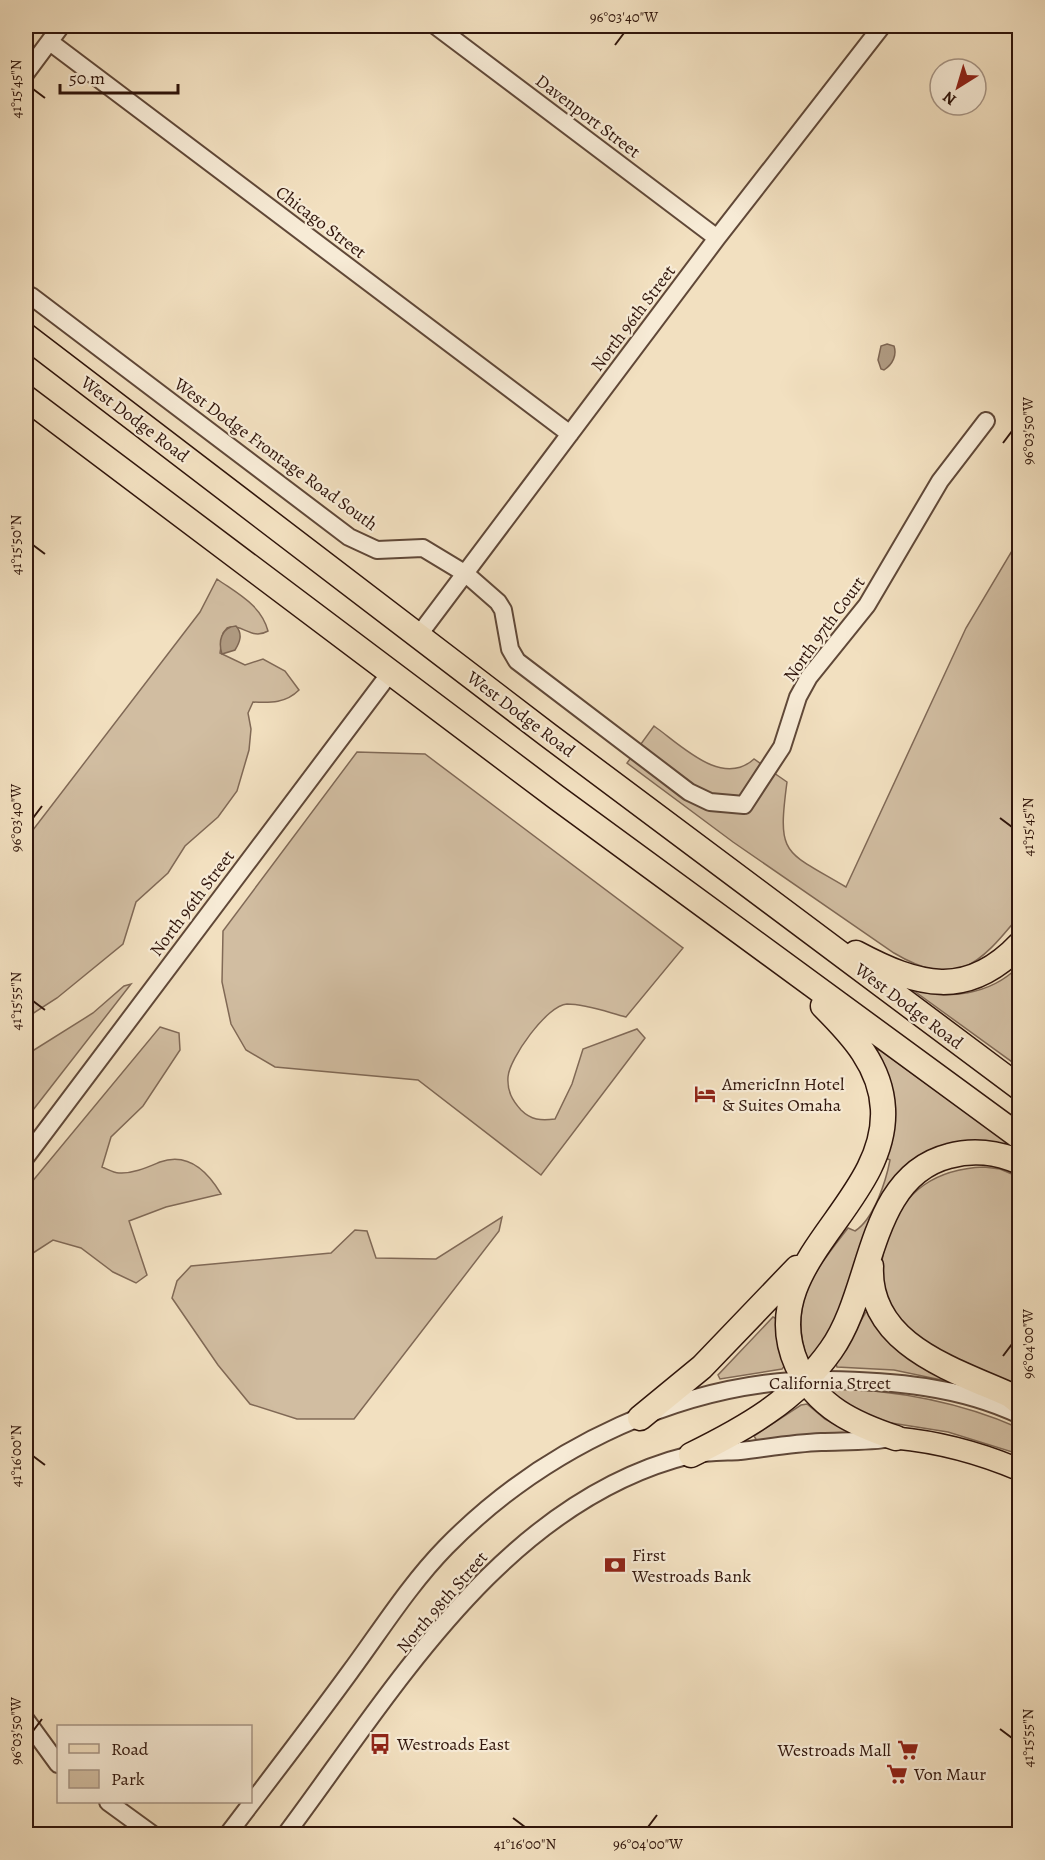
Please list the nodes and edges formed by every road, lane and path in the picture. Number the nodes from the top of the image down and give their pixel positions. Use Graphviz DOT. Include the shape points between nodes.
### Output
graph roads {
  1 [pos="62,26"];
  2 [pos="436,26"];
  3 [pos="882,26"];
  4 [pos="50,42"];
  5 [pos="26,73"];
  6 [pos="717,238"];
  7 [pos="31,297"];
  8 [pos="26,336"];
  9 [pos="26,398"];
  10 [pos="986,421"];
  11 [pos="570,434"];
  12 [pos="466,574"];
  13 [pos="418,636"];
  14 [pos="390,673"];
  15 [pos="744,805"];
  16 [pos="799,922"];
  17 [pos="1020,944"];
  18 [pos="772,956"];
  19 [pos="1020,1088"];
  20 [pos="1020,1137"];
  21 [pos="26,1157"];
  22 [pos="1020,1162"];
  23 [pos="828,1233"];
  24 [pos="872,1251"];
  25 [pos="805,1380"];
  26 [pos="1020,1403"];
  27 [pos="1020,1415"];
  28 [pos="640,1418"];
  29 [pos="896,1438"];
  30 [pos="691,1455"];
  31 [pos="1020,1470"];
  32 [pos="26,1720"];
  33 [pos="57,1763"];
  34 [pos="252,1802"];
  35 [pos="109,1803"];
  36 [pos="252,1803"];
  37 [pos="152,1834"];
  38 [pos="228,1834"];
  39 [pos="286,1834"];
  1 -- 4 [label="street"];
  2 -- 6 [label="street, Davenport Street"];
  3 -- 6 [label="street, North 96th Street"];
  4 -- 5 [label="street"];
  4 -- 11 [label="street, Chicago Street"];
  6 -- 11 [label="street, North 96th Street"];
  7 -- 12 [label="street, West Dodge Frontage Road South" via="349,537 377,550 423,548"];
  8 -- 13 [label="highway, West Dodge Road"];
  9 -- 14 [label="highway"];
  10 -- 15 [label="street, North 97th Court" via="940,481 867,605 809,677 798,697 782,747"];
  11 -- 12 [label="street, North 96th Street"];
  12 -- 13 [label="street, North 96th Street"];
  12 -- 15 [label="street, West Dodge Frontage Road South" via="498,602 512,655 526,669 689,792 710,802"];
  13 -- 16 [label="highway, West Dodge Road"];
  14 -- 18 [label="highway"];
  14 -- 21 [label="street, North 96th Street"];
  16 -- 17 [label="highway" via="872,961 927,982 968,980 988,972"];
  16 -- 19 [label="highway, West Dodge Road"];
  18 -- 20 [label="highway"];
  18 -- 23 [label="highway" via="862,1050 881,1094 882,1127 871,1166"];
  22 -- 24 [label="highway" via="985,1151 939,1159 921,1168 893,1198 879,1224"];
  23 -- 25 [label="highway" via="794,1288 788,1325 790,1345"];
  23 -- 28 [label="highway" via="732,1338"];
  24 -- 25 [label="highway" via="842,1334"];
  24 -- 26 [label="highway" via="873,1291 898,1337 914,1350"];
  25 -- 27 [label="street, California Street" via="879,1380 920,1385"];
  25 -- 28 [label="street, California Street" via="732,1387"];
  25 -- 29 [label="highway" via="846,1419"];
  25 -- 30 [label="highway" via="760,1418"];
  28 -- 34 [label="street, North 98th Street" via="529,1478 449,1544 402,1599"];
  29 -- 30 [label="street, North 98th Street"];
  29 -- 31 [label="main road" via="975,1453"];
  30 -- 39 [label="street, North 98th Street" via="598,1492 558,1517 496,1568 405,1675"];
  32 -- 33 [label="street"];
  35 -- 37 [label="street"];
  36 -- 38 [label="street, North 98th Street"];
}
